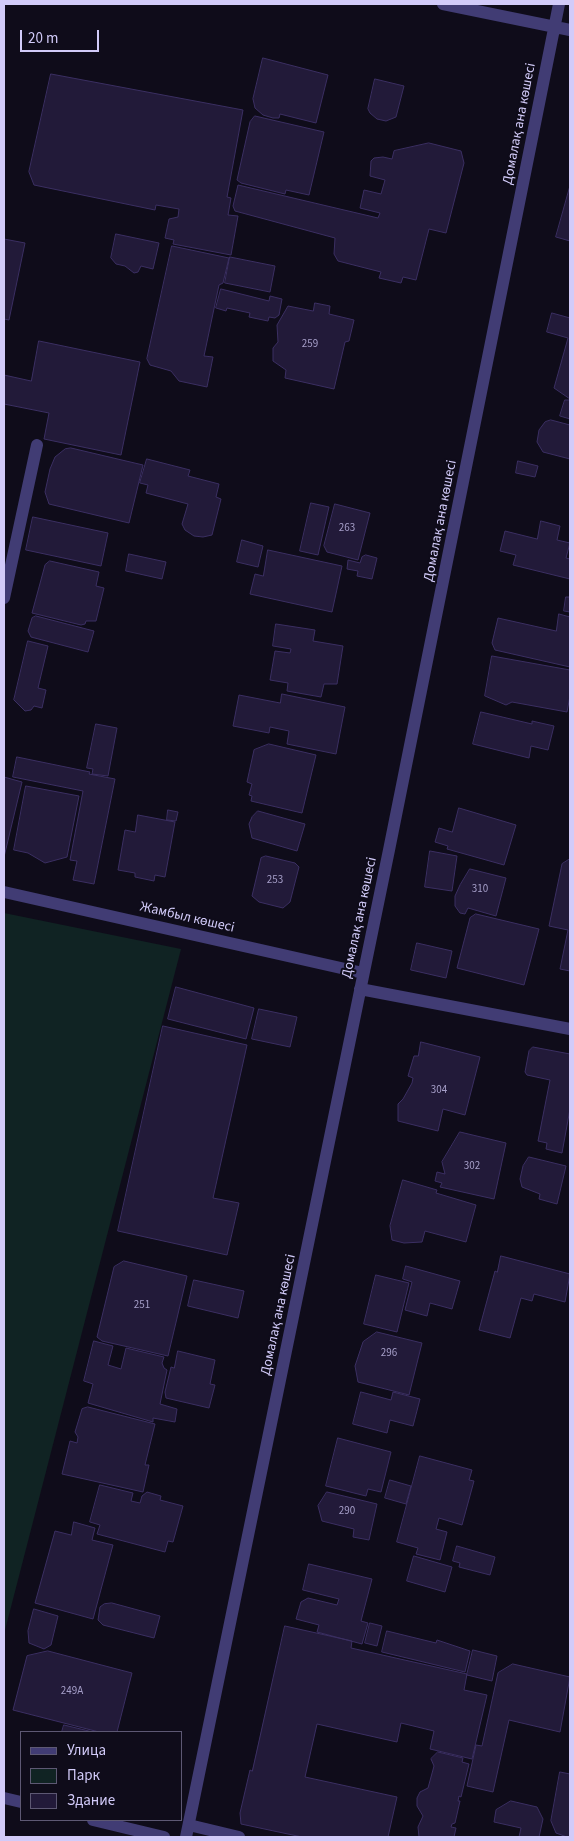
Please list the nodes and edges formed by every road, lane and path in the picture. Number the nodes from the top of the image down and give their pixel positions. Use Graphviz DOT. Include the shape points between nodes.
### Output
graph roads {
  1 [pos="443,4"];
  2 [pos="559,4"];
  3 [pos="554,27"];
  4 [pos="570,30"];
  5 [pos="37,445"];
  6 [pos="4,598"];
  7 [pos="4,892"];
  8 [pos="363,973"];
  9 [pos="360,988"];
  10 [pos="570,1029"];
  11 [pos="4,1798"];
  12 [pos="20,1802"];
  13 [pos="97,1821"];
  14 [pos="188,1831"];
  15 [pos="164,1837"];
  16 [pos="239,1837"];
  1 -- 3 [label="street"];
  2 -- 3 [label="street, Домалақ ана көшесі"];
  3 -- 4 [label="street"];
  3 -- 8 [label="street, Домалақ ана көшесі"];
  5 -- 6 [label="street"];
  7 -- 8 [label="street, Жамбыл көшесі"];
  8 -- 9 [label="street, Домалақ ана көшесі"];
  9 -- 10 [label="street"];
  9 -- 14 [label="street, Домалақ ана көшесі"];
  11 -- 12 [label="street"];
  13 -- 15 [label="street"];
  14 -- 16 [label="street"];
}
